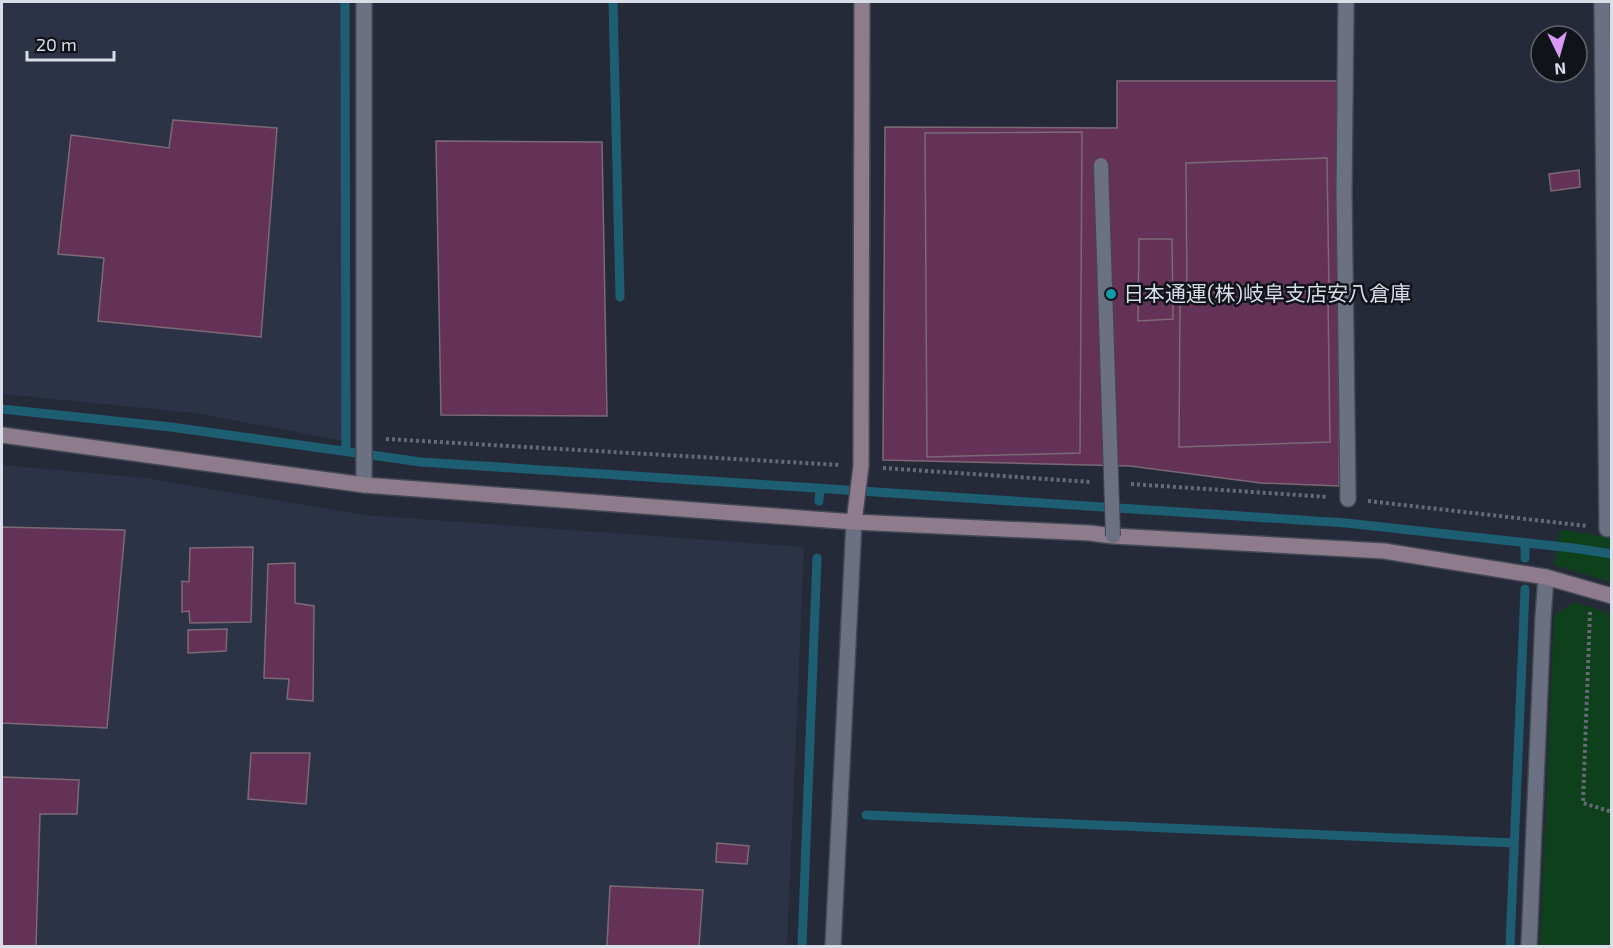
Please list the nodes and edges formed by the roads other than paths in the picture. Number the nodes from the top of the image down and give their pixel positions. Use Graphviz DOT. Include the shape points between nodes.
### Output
graph roads {
  1 [pos="364,2"];
  2 [pos="862,2"];
  3 [pos="1346,2"];
  4 [pos="1602,2"];
  5 [pos="1101,165"];
  6 [pos="2,435"];
  7 [pos="364,485"];
  8 [pos="1348,499"];
  9 [pos="854,522"];
  10 [pos="1607,529"];
  11 [pos="1113,536"];
  12 [pos="1546,577"];
  13 [pos="1611,596"];
  14 [pos="833,946"];
  15 [pos="1530,946"];
  1 -- 7 [label="street"];
  2 -- 9 [label="street" via="860,470"];
  3 -- 8 [label="street"];
  4 -- 10 [label="street"];
  5 -- 11 [label="lane, bridge"];
  6 -- 7 [label="street"];
  7 -- 9 [label="street"];
  9 -- 11 [label="street"];
  9 -- 14 [label="street"];
  11 -- 12 [label="street" via="1384,551"];
  12 -- 13 [label="street"];
  12 -- 15 [label="street"];
}
